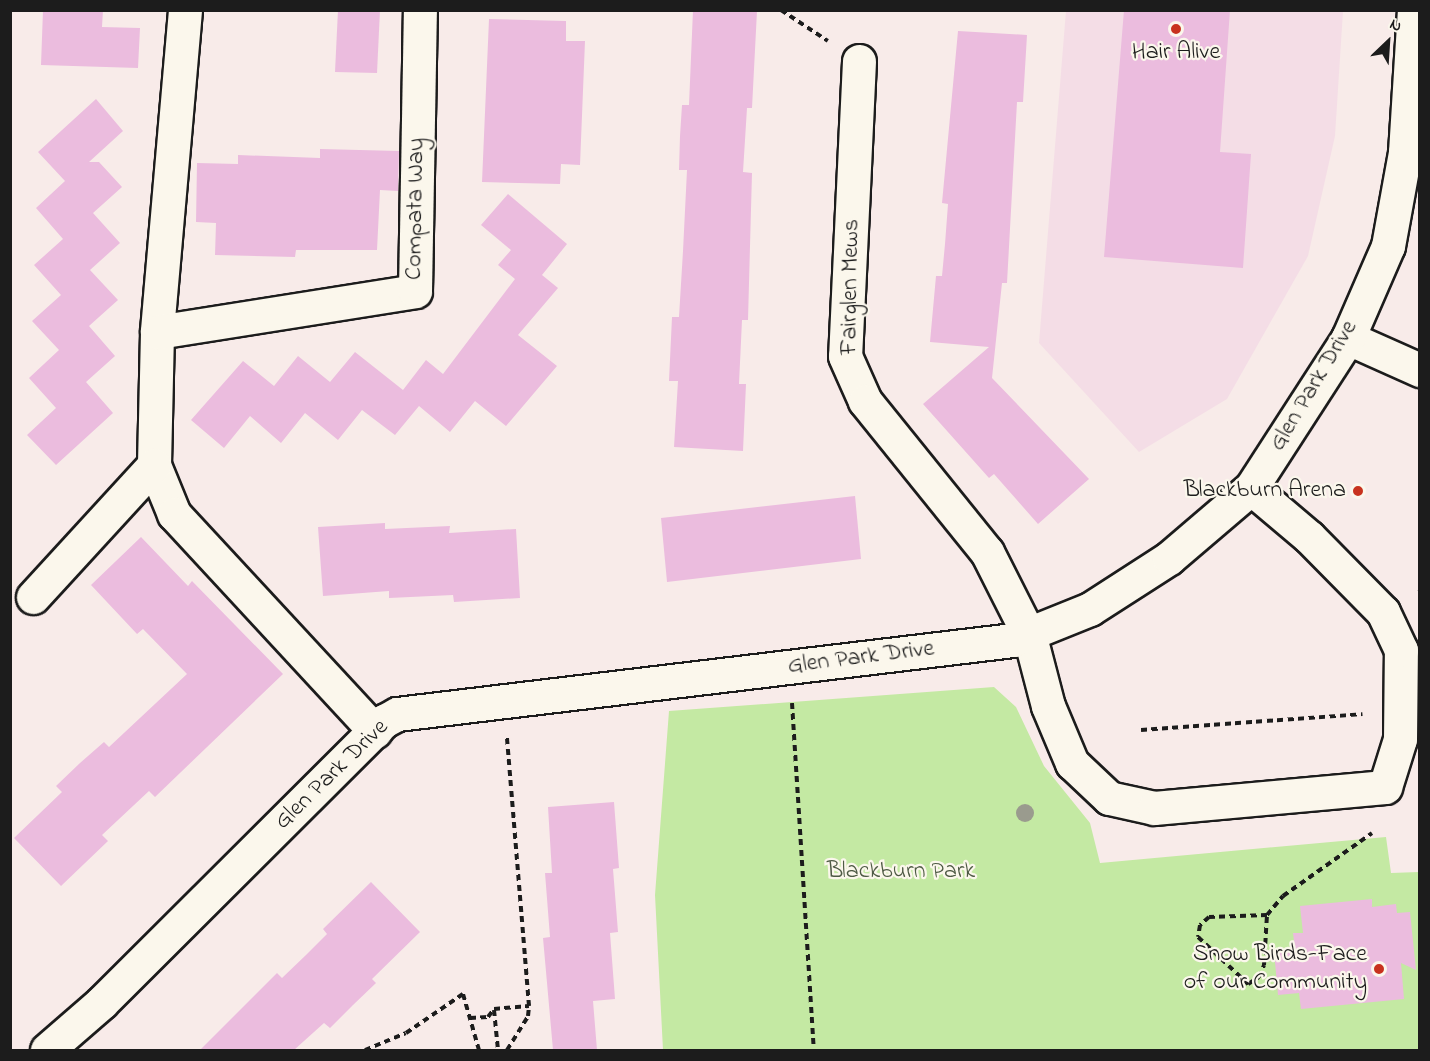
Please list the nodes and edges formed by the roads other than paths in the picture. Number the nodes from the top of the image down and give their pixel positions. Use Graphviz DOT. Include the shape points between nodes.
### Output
graph roads {
  1 [pos="185,10"];
  2 [pos="420,10"];
  3 [pos="1414,10"];
  4 [pos="859,61"];
  5 [pos="1415,77"];
  6 [pos="157,332"];
  7 [pos="1348,338"];
  8 [pos="1419,370"];
  9 [pos="154,465"];
  10 [pos="1251,488"];
  11 [pos="33,597"];
  12 [pos="1030,637"];
  13 [pos="375,731"];
  14 [pos="47,1050"];
  1 -- 6 [label="street"];
  2 -- 6 [label="street, Compata Way" via="415,291"];
  3 -- 5 [label="street, Glen Park Drive"];
  4 -- 12 [label="street, Fairglen Mews" via="845,356 865,401 987,552"];
  5 -- 7 [label="street, Glen Park Drive" via="1388,246"];
  6 -- 9 [label="street"];
  7 -- 8 [label="street"];
  7 -- 10 [label="street, Glen Park Drive"];
  9 -- 11 [label="street"];
  9 -- 13 [label="street" via="174,514"];
  10 -- 12 [label="street, Glen Park Drive" via="1169,558 1090,609"];
  10 -- 12 [label="street, Fairglen Mews" via="1309,537 1383,612 1401,650 1400,739 1385,787 1154,808 1109,798 1071,763 1048,706"];
  12 -- 13 [label="street, Glen Park Drive" via="397,714"];
  13 -- 14 [label="street, Glen Park Drive" via="101,1003"];
}
